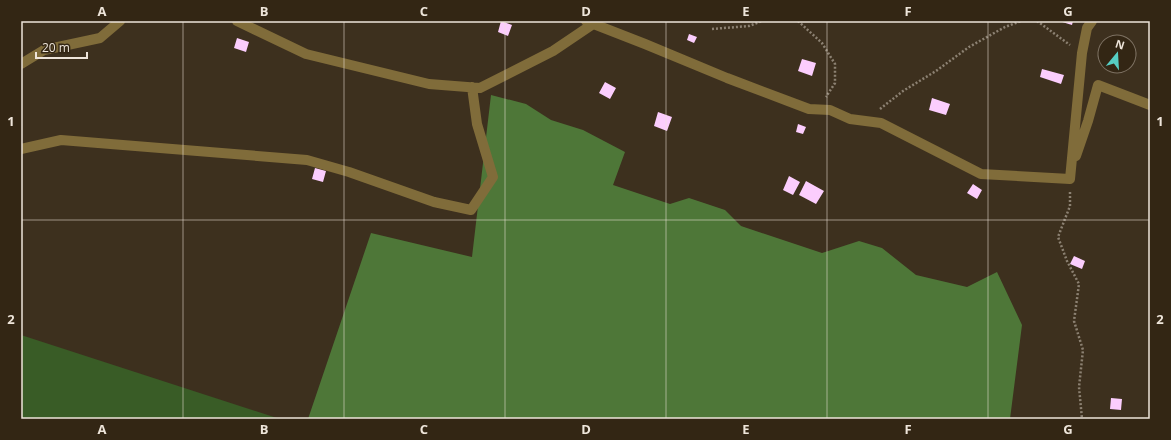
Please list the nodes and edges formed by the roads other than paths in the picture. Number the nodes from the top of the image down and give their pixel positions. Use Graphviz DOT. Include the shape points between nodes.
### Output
graph roads {
  1 [pos="120,21"];
  2 [pos="237,21"];
  3 [pos="1092,21"];
  4 [pos="590,22"];
  5 [pos="21,64"];
  6 [pos="472,87"];
  7 [pos="1150,105"];
  8 [pos="21,149"];
  9 [pos="1070,179"];
  1 -- 5 [label="street" via="100,38 44,50"];
  2 -- 6 [label="street" via="306,54 429,84"];
  3 -- 9 [label="street" via="1087,28 1082,53"];
  4 -- 6 [label="street" via="553,51 480,88"];
  4 -- 9 [label="street" via="809,109 830,110 850,120 881,123 981,174"];
  6 -- 8 [label="street" via="477,124 494,177 471,210 434,202 307,160 61,140"];
  7 -- 9 [label="street" via="1098,85"];
}
